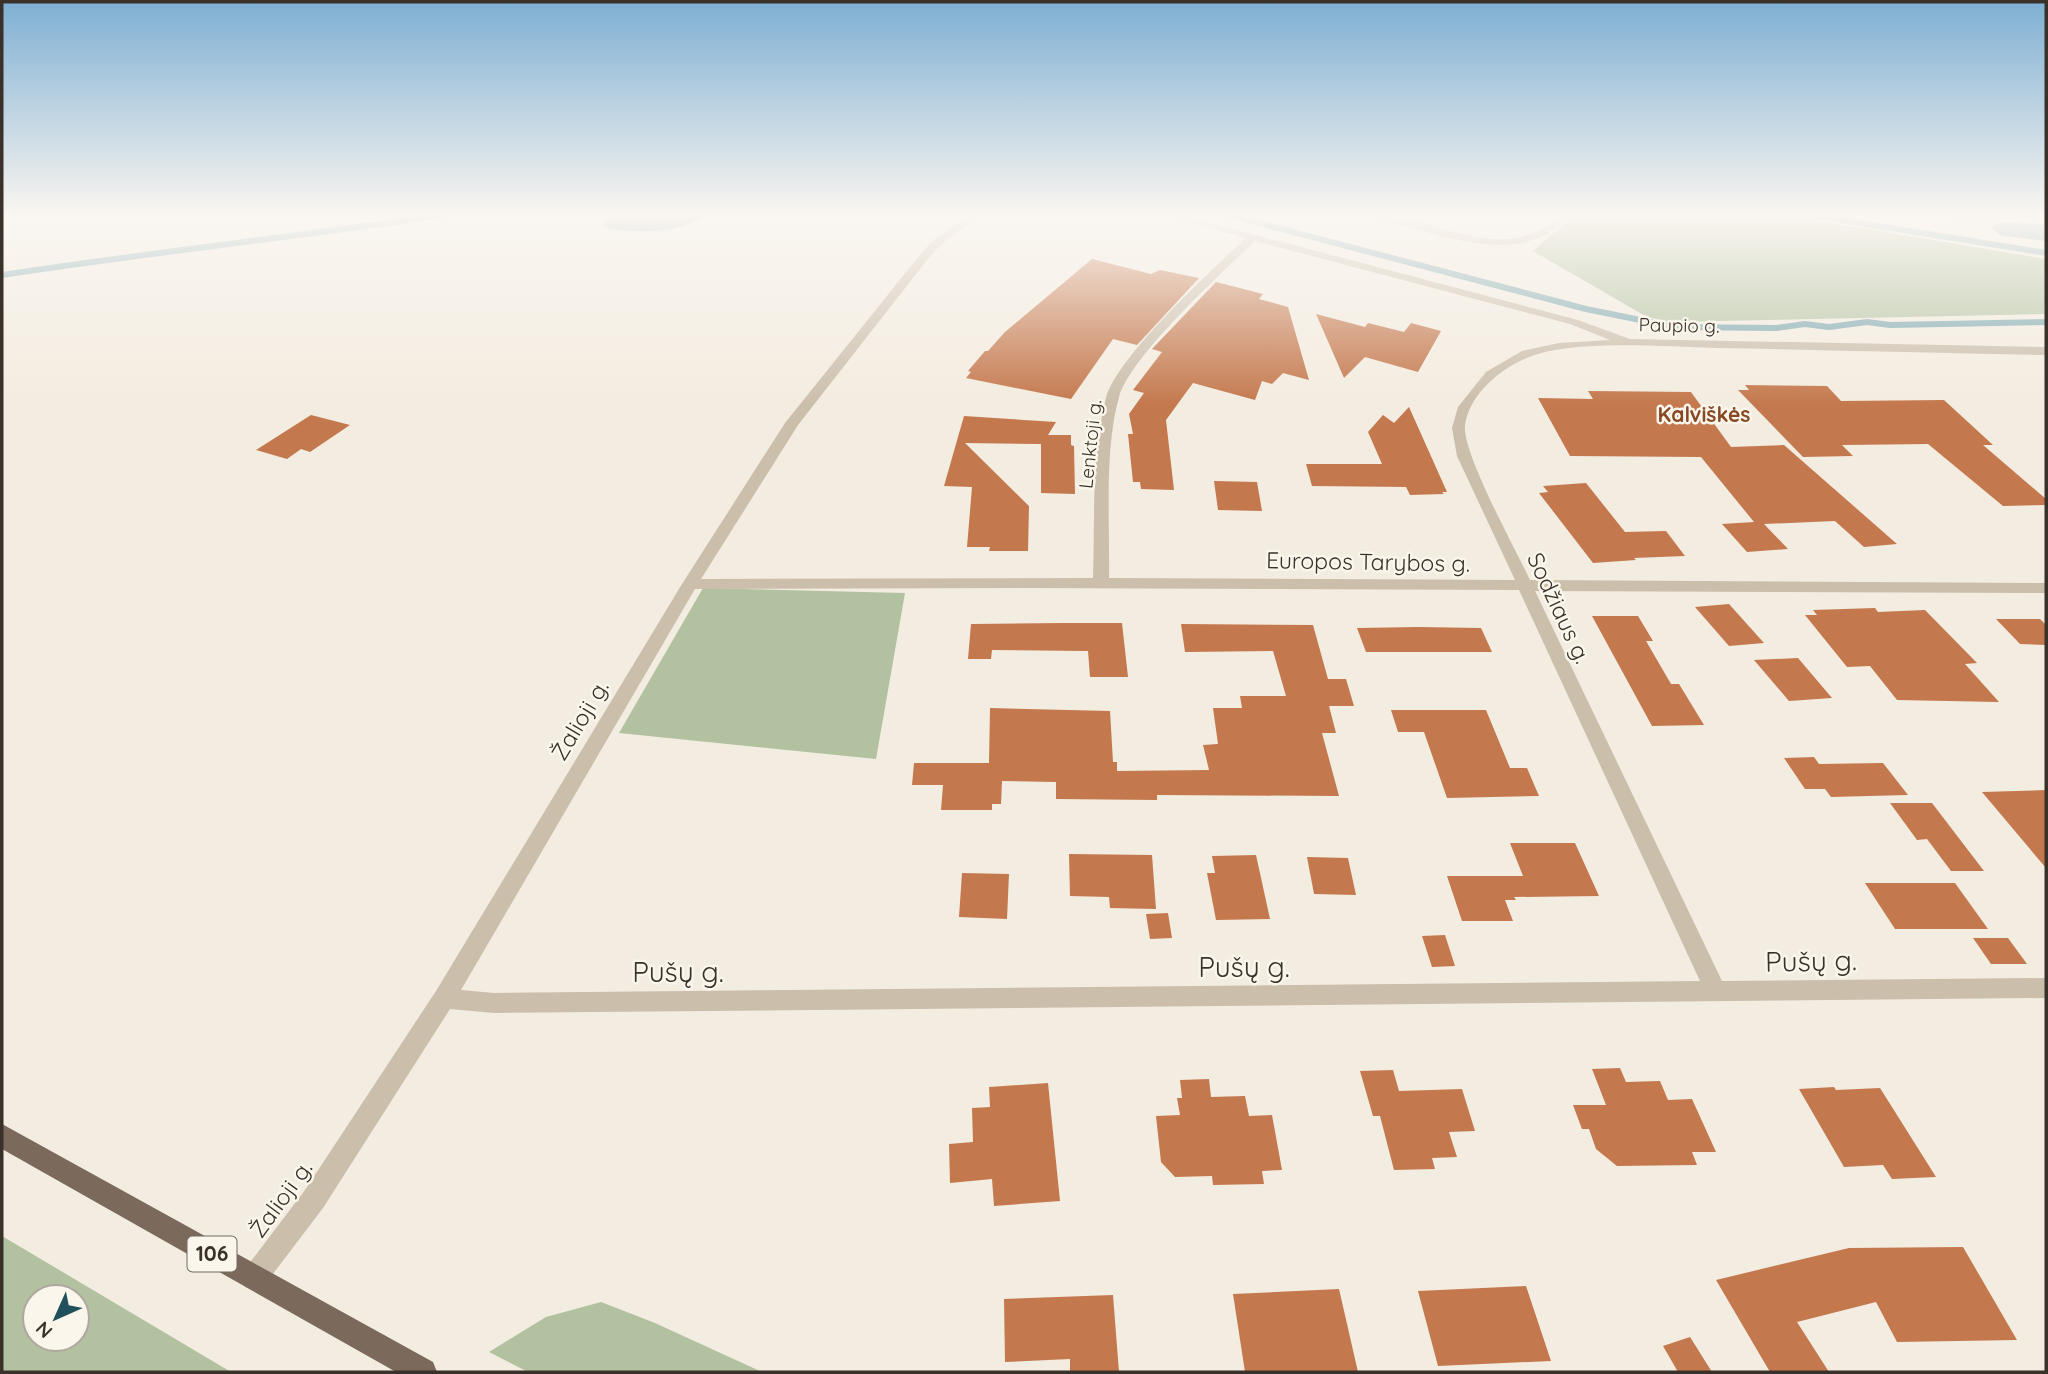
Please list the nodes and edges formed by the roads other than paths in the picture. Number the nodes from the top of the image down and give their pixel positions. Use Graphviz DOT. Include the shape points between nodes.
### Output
graph roads {
  1 [pos="908,277"];
  2 [pos="1212,277"];
  3 [pos="1404,277"];
  4 [pos="1628,343"];
  5 [pos="2046,351"];
  6 [pos="1101,581"];
  7 [pos="690,584"];
  8 [pos="1523,587"];
  9 [pos="2046,588"];
  10 [pos="2046,988"];
  11 [pos="1716,992"];
  12 [pos="444,998"];
  13 [pos="2,1136"];
  14 [pos="254,1278"];
  15 [pos="423,1372"];
  1 -- 7 [label="street, Žalioji g." via="792,423"];
  2 -- 6 [label="street, Lenktoji g." via="1135,359 1113,395 1105,442"];
  3 -- 4 [label="street, Paupio g." via="1574,321"];
  4 -- 5 [label="street, Paupio g."];
  4 -- 8 [label="street, Sodžiaus g." via="1559,347 1516,359 1483,382 1459,420 1464,456"];
  6 -- 7 [label="street, Europos Tarybos g."];
  6 -- 8 [label="street, Europos Tarybos g."];
  7 -- 12 [label="street, Žalioji g."];
  8 -- 9 [label="street, Europos Tarybos g."];
  8 -- 11 [label="street, Sodžiaus g."];
  10 -- 11 [label="street, Pušų g."];
  11 -- 12 [label="street, Pušų g." via="494,1003"];
  12 -- 14 [label="street, Žalioji g." via="314,1199"];
  13 -- 14 [label="main road, 106"];
  14 -- 15 [label="main road, 106"];
}
